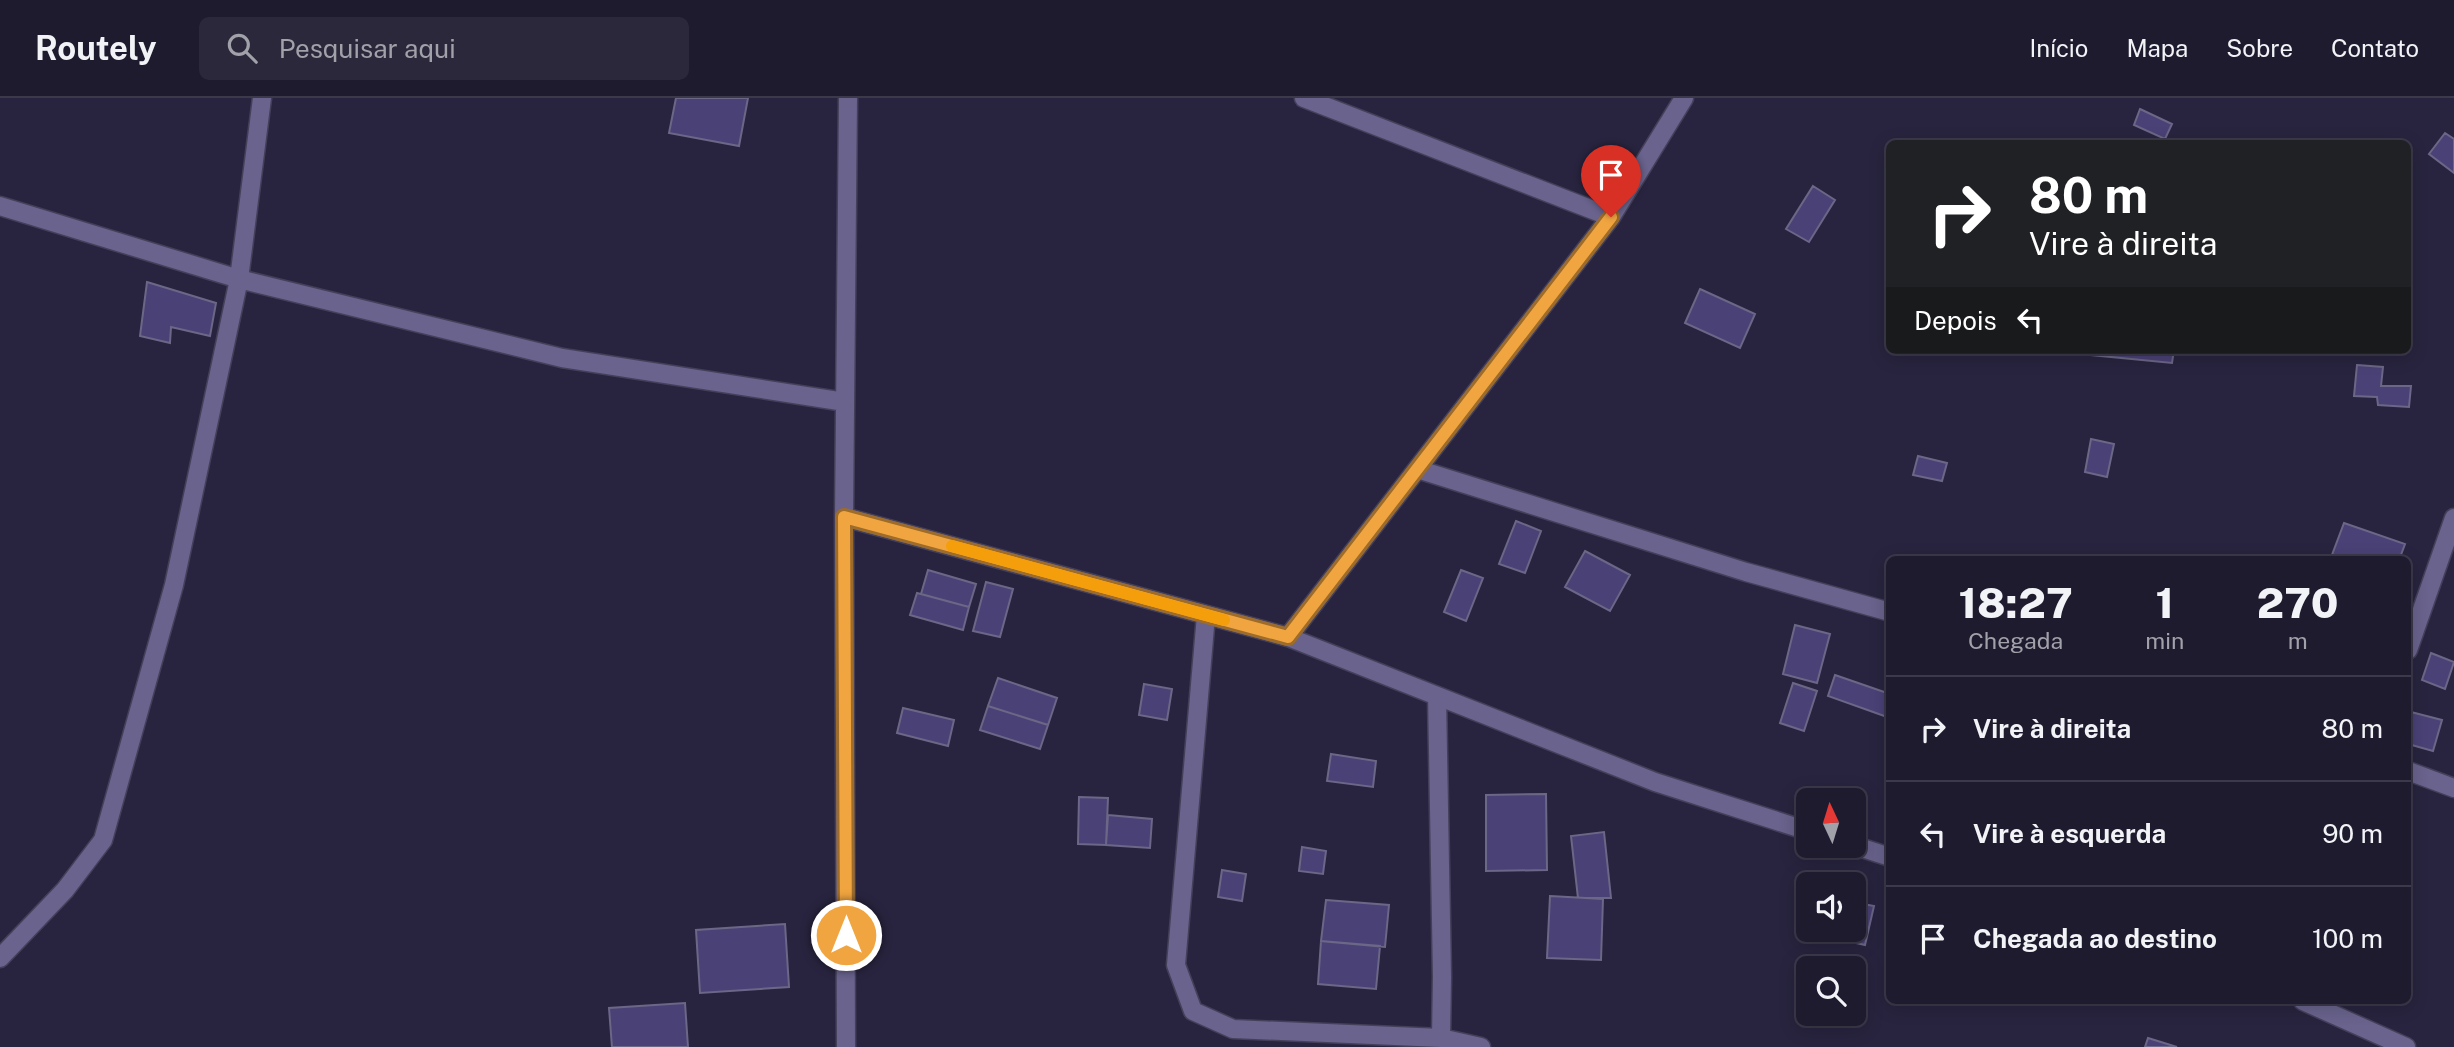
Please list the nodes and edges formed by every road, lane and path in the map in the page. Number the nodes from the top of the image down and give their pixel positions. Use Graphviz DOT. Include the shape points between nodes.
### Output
graph roads {
  1 [pos="262,98"];
  2 [pos="848,98"];
  3 [pos="1304,98"];
  4 [pos="1684,98"];
  5 [pos="0,206"];
  6 [pos="1611,217"];
  7 [pos="239,279"];
  8 [pos="845,402"];
  9 [pos="1417,469"];
  10 [pos="844,517"];
  11 [pos="2454,518"];
  12 [pos="1886,611"];
  13 [pos="1206,615"];
  14 [pos="1288,637"];
  15 [pos="2411,641"];
  16 [pos="1437,696"];
  17 [pos="2411,772"];
  18 [pos="2454,788"];
  19 [pos="1796,827"];
  20 [pos="1866,849"];
  21 [pos="1886,856"];
  22 [pos="3,949"];
  23 [pos="2310,1004"];
  24 [pos="1441,1038"];
  25 [pos="846,1047"];
  26 [pos="1481,1047"];
  27 [pos="2406,1047"];
  1 -- 7 [label="street"];
  2 -- 8 [label="street"];
  3 -- 6 [label="street"];
  4 -- 6 [label="street"];
  5 -- 7 [label="street"];
  6 -- 9 [label="street"];
  7 -- 8 [label="street" via="562,358"];
  7 -- 22 [label="street" via="174,585 103,840 65,890"];
  8 -- 10 [label="street"];
  9 -- 12 [label="street"];
  9 -- 14 [label="street"];
  10 -- 13 [label="street"];
  10 -- 25 [label="street"];
  11 -- 15 [label="street"];
  13 -- 14 [label="street"];
  13 -- 24 [label="street" via="1176,965 1193,1011 1233,1029"];
  14 -- 16 [label="street"];
  16 -- 19 [label="street" via="1655,782"];
  16 -- 24 [label="street"];
  17 -- 18 [label="street"];
  20 -- 21 [label="street"];
  23 -- 27 [label="street"];
  24 -- 26 [label="street"];
}
